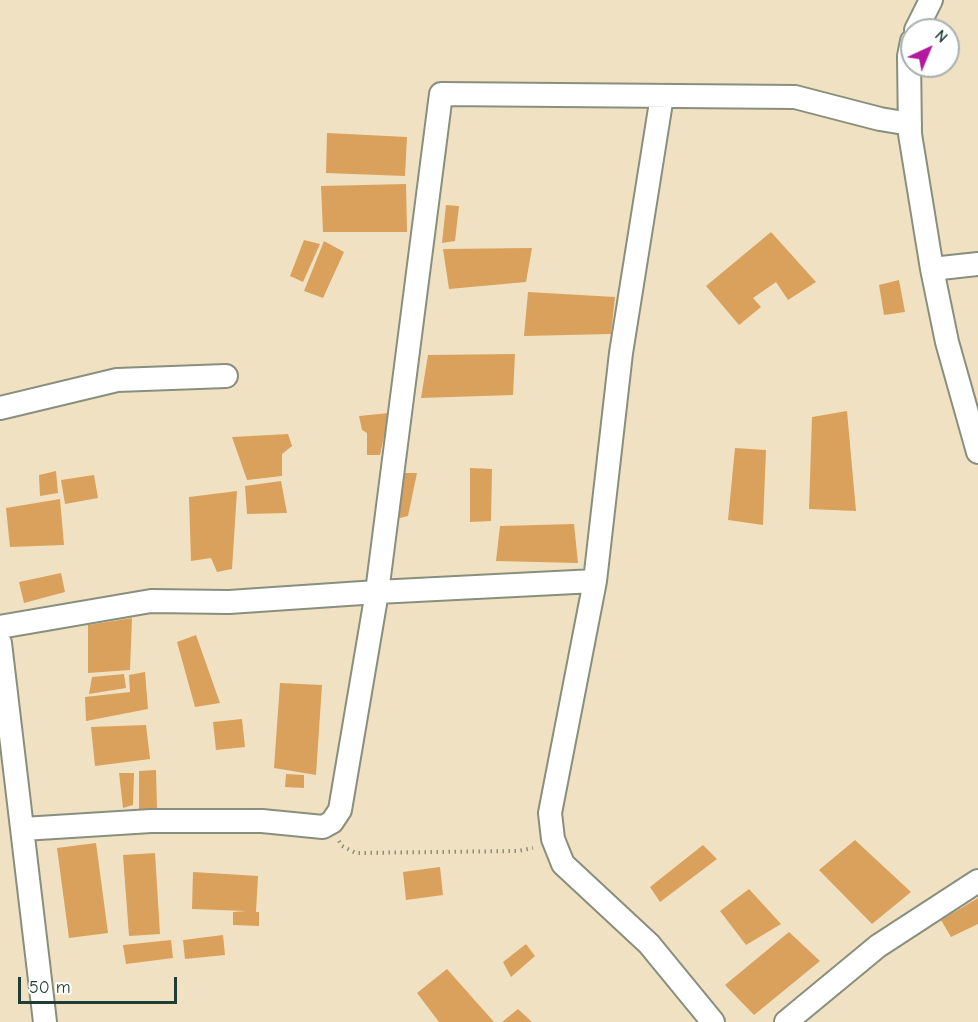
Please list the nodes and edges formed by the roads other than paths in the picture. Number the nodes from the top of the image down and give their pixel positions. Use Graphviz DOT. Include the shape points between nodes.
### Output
graph roads {
  1 [pos="931,0"];
  2 [pos="922,18"];
  3 [pos="909,78"];
  4 [pos="662,96"];
  5 [pos="910,124"];
  6 [pos="978,264"];
  7 [pos="932,269"];
  8 [pos="226,376"];
  9 [pos="0,408"];
  10 [pos="978,452"];
  11 [pos="595,581"];
  12 [pos="377,592"];
  13 [pos="0,627"];
  14 [pos="0,643"];
  15 [pos="23,829"];
  16 [pos="978,880"];
  17 [pos="45,1022"];
  18 [pos="713,1022"];
  19 [pos="786,1022"];
  1 -- 2 [label="street"];
  3 -- 5 [label="street"];
  4 -- 5 [label="street" via="795,98"];
  4 -- 11 [label="street" via="621,353"];
  4 -- 12 [label="street" via="441,94"];
  5 -- 7 [label="street"];
  6 -- 7 [label="street"];
  7 -- 10 [label="street" via="947,342"];
  8 -- 9 [label="street" via="117,380"];
  11 -- 12 [label="street"];
  11 -- 18 [label="street" via="550,813 555,844 563,864 649,944"];
  12 -- 13 [label="street" via="229,602 151,601"];
  12 -- 15 [label="street" via="340,810 332,822 313,827 262,821 151,820"];
  14 -- 15 [label="street"];
  15 -- 17 [label="street"];
  16 -- 19 [label="street" via="878,945"];
}
